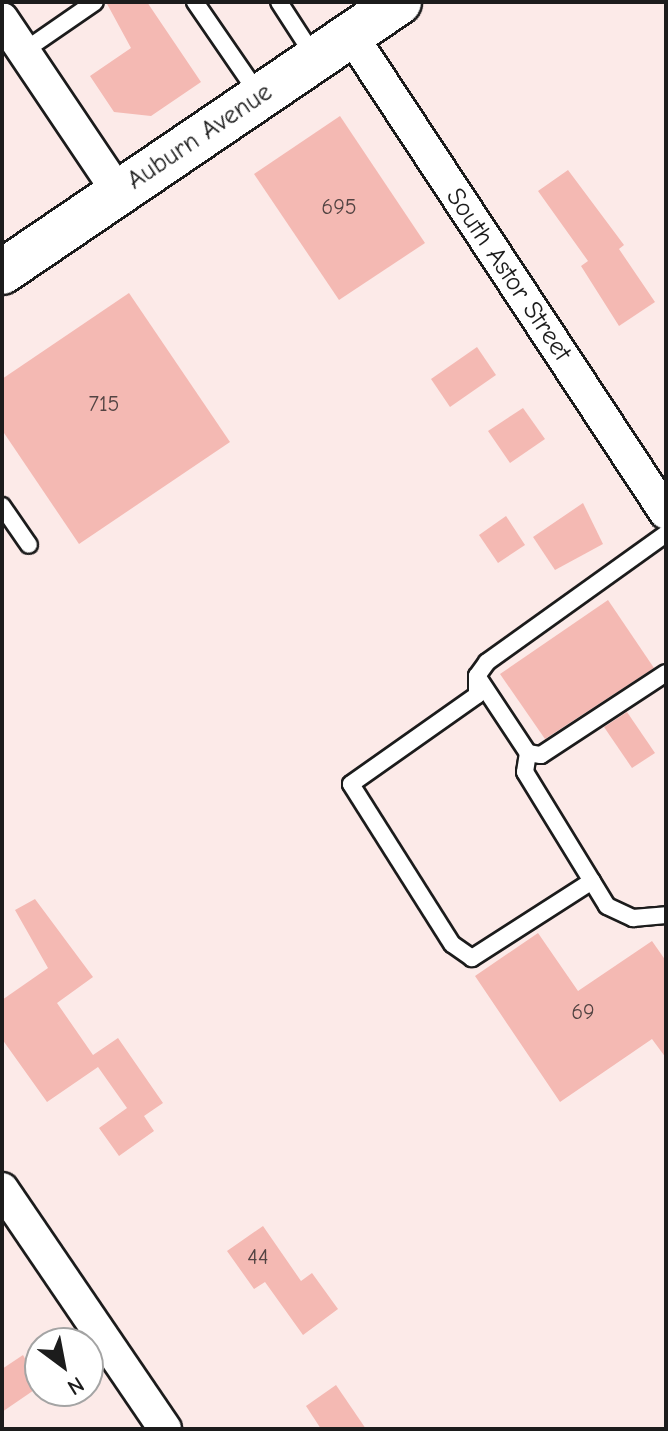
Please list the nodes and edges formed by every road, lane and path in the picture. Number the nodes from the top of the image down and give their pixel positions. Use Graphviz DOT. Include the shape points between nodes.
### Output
graph roads {
  1 [pos="95,2"];
  2 [pos="195,2"];
  3 [pos="279,2"];
  4 [pos="399,2"];
  5 [pos="2,19"];
  6 [pos="333,46"];
  7 [pos="24,51"];
  8 [pos="260,96"];
  9 [pos="119,193"];
  10 [pos="2,272"];
  11 [pos="2,506"];
  12 [pos="666,513"];
  13 [pos="666,534"];
  14 [pos="29,545"];
  15 [pos="666,673"];
  16 [pos="477,676"];
  17 [pos="528,753"];
  18 [pos="592,881"];
  19 [pos="666,915"];
  20 [pos="2,1189"];
  21 [pos="165,1429"];
  1 -- 7 [label="lane"];
  2 -- 8 [label="lane"];
  3 -- 6 [label="lane"];
  4 -- 6 [label="main road, Auburn Avenue"];
  5 -- 7 [label="street"];
  6 -- 8 [label="main road, Auburn Avenue"];
  6 -- 12 [label="street, South Astor Street"];
  7 -- 9 [label="street"];
  8 -- 9 [label="main road, Auburn Avenue"];
  9 -- 10 [label="main road, Auburn Avenue"];
  11 -- 14 [label="lane"];
  13 -- 16 [label="lane" via="487,662"];
  15 -- 17 [label="lane" via="541,755"];
  16 -- 17 [label="lane"];
  16 -- 18 [label="lane" via="477,695 351,784 355,797 452,944 472,958"];
  17 -- 18 [label="lane" via="525,772"];
  18 -- 19 [label="lane" via="607,906 633,918"];
  20 -- 21 [label="street"];
}
